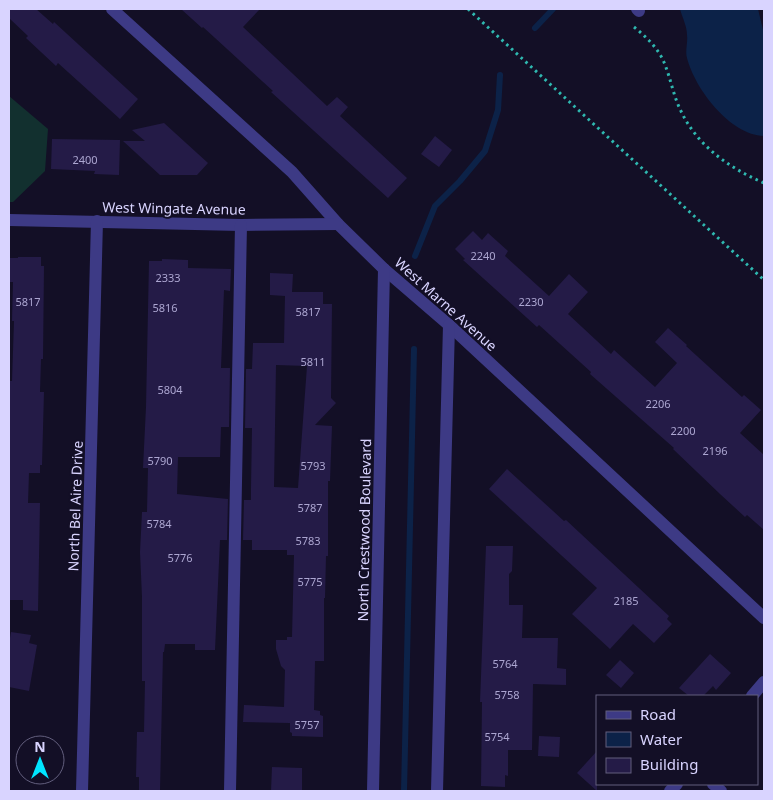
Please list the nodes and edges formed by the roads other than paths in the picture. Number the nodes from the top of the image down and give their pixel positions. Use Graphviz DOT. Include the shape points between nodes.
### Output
graph roads {
  1 [pos="112,9"];
  2 [pos="9,220"];
  3 [pos="97,221"];
  4 [pos="338,224"];
  5 [pos="242,225"];
  6 [pos="384,269"];
  7 [pos="448,325"];
  8 [pos="764,618"];
  9 [pos="764,682"];
  10 [pos="753,695"];
  11 [pos="82,791"];
  12 [pos="230,791"];
  13 [pos="373,791"];
  14 [pos="437,791"];
  1 -- 4 [label="street, West Marne Avenue" via="292,172"];
  2 -- 3 [label="street, West Wingate Avenue"];
  3 -- 5 [label="street, West Wingate Avenue"];
  3 -- 11 [label="street, North Bel Aire Drive"];
  4 -- 5 [label="street, West Wingate Avenue"];
  4 -- 6 [label="street, West Marne Avenue"];
  5 -- 12 [label="street"];
  6 -- 7 [label="street, West Marne Avenue"];
  6 -- 13 [label="street, North Crestwood Boulevard"];
  7 -- 8 [label="street, West Marne Avenue"];
  7 -- 14 [label="street"];
  9 -- 10 [label="street"];
}
